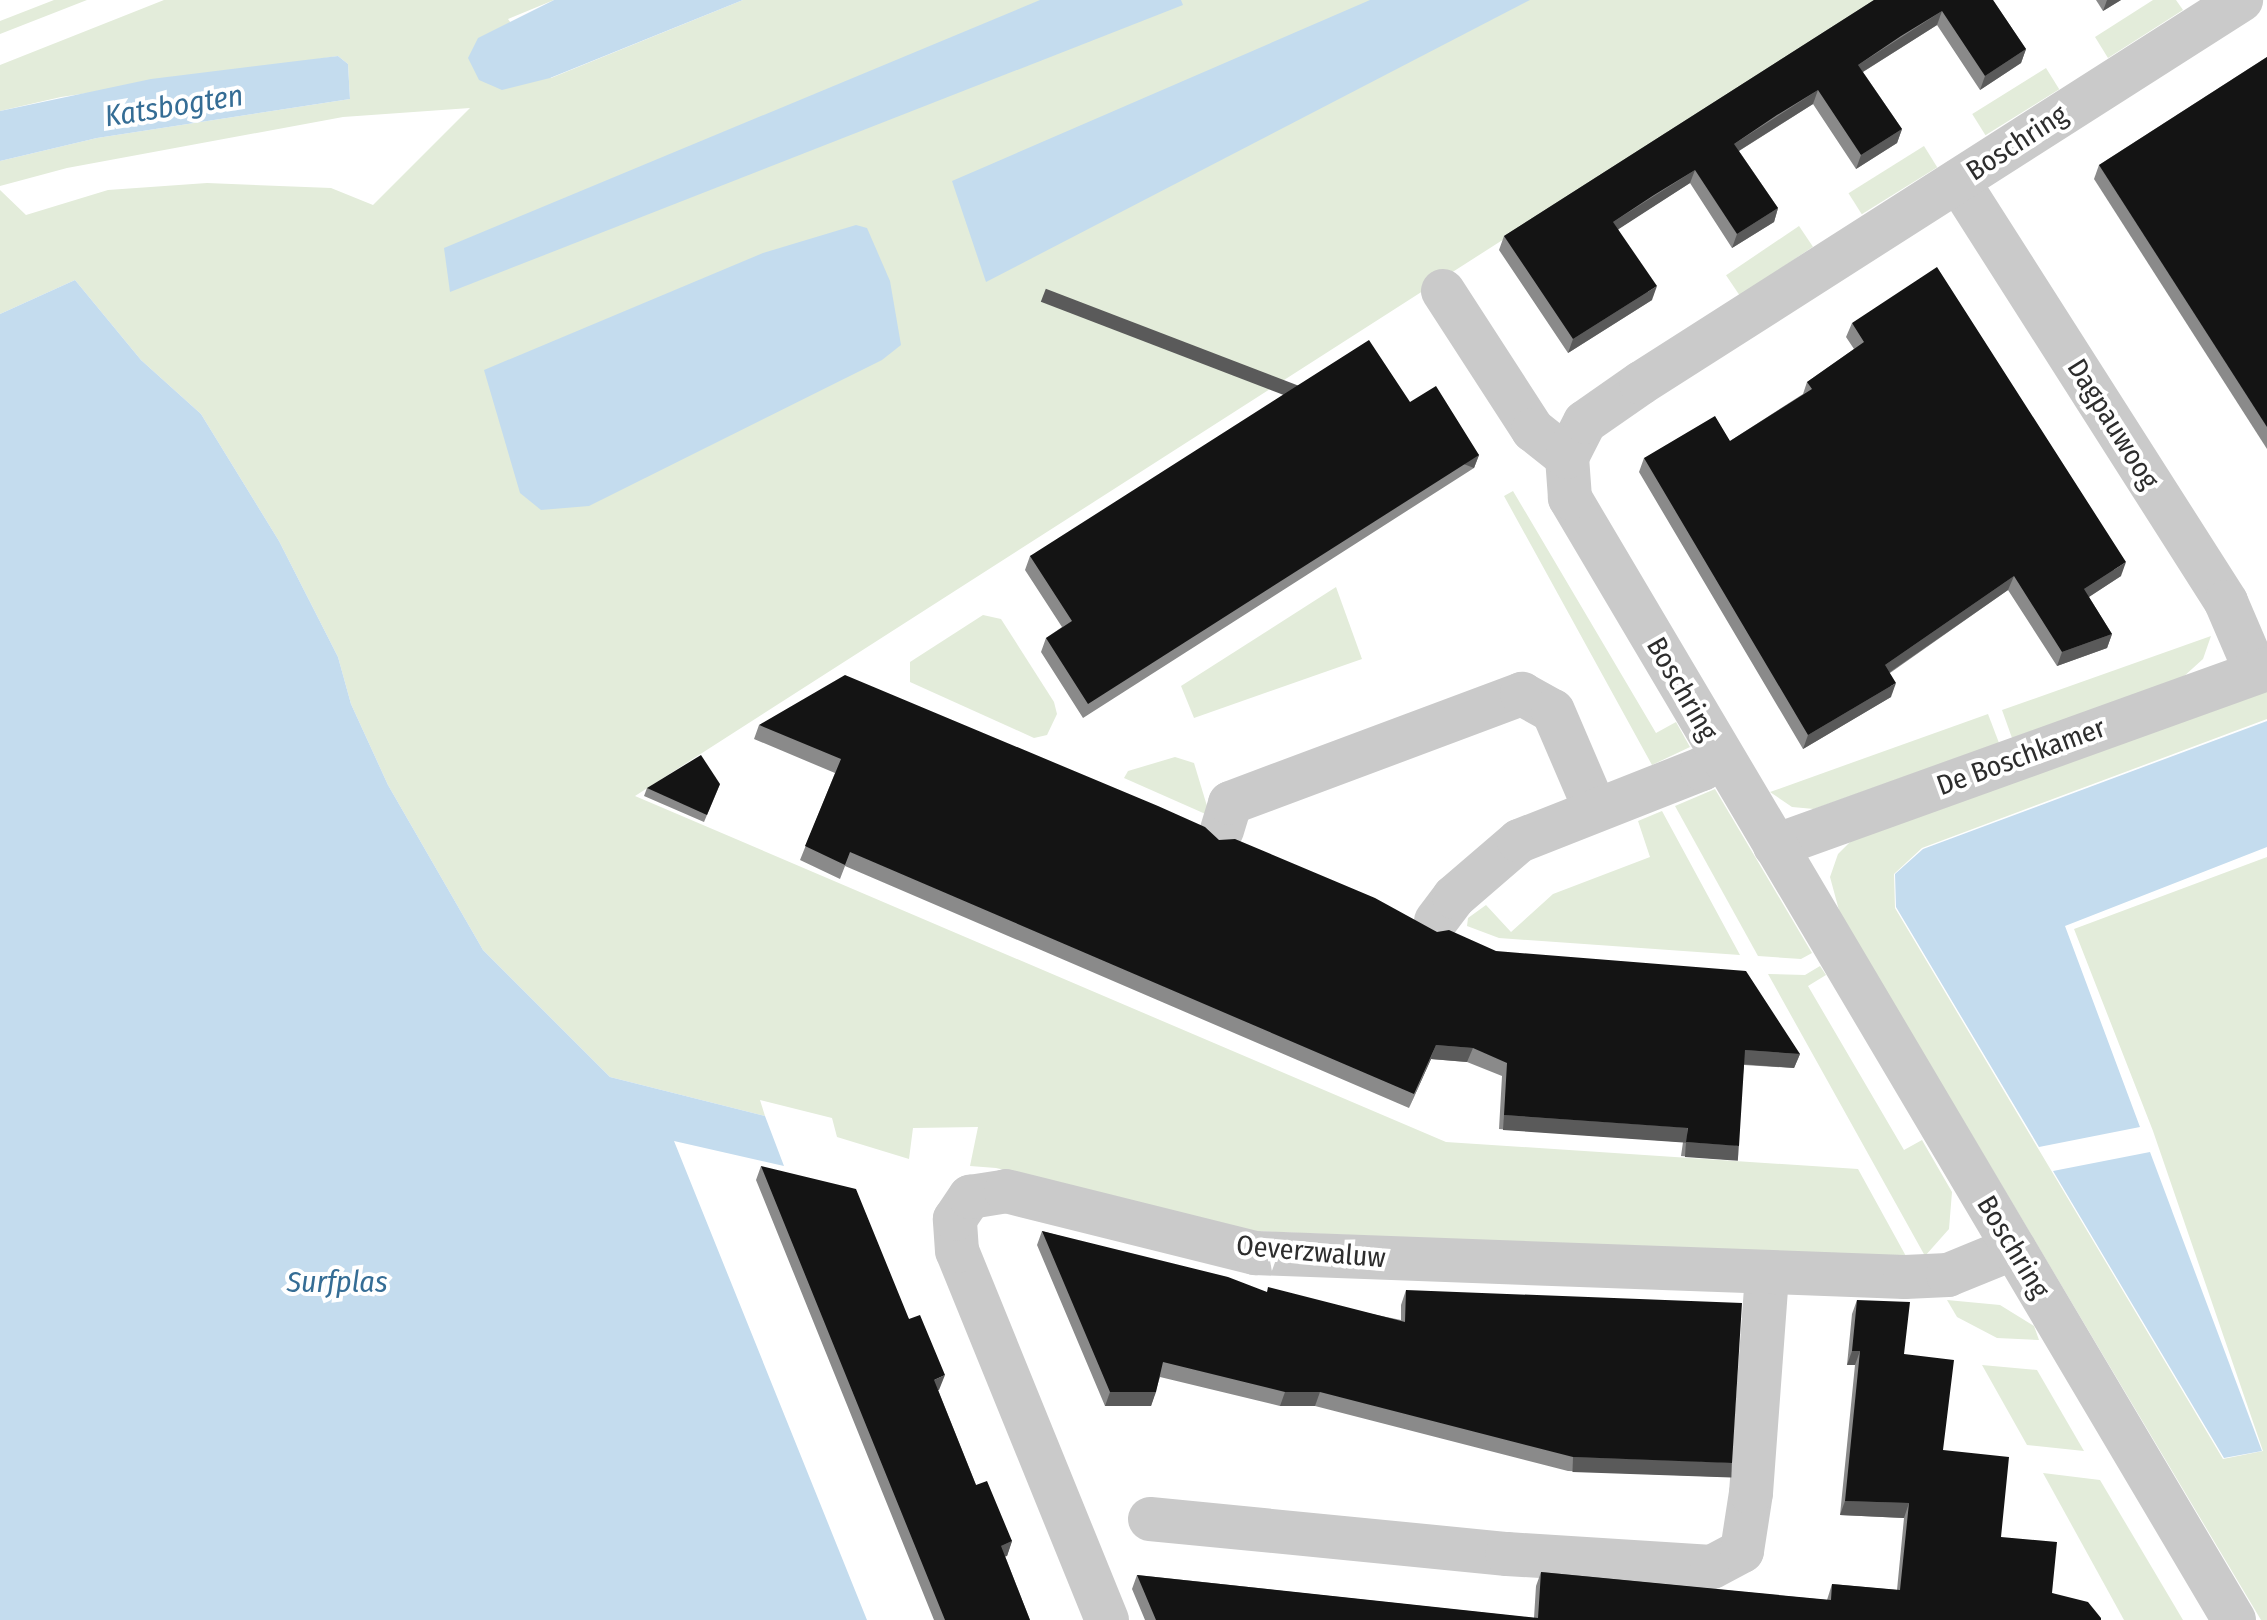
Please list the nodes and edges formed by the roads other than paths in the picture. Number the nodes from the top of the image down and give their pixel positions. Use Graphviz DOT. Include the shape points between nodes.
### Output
graph roads {
  1 [pos="2241,0"];
  2 [pos="1958,181"];
  3 [pos="1443,291"];
  4 [pos="1567,457"];
  5 [pos="2262,670"];
  6 [pos="1721,756"];
  7 [pos="1595,809"];
  8 [pos="1222,830"];
  9 [pos="1775,846"];
  10 [pos="1436,921"];
  11 [pos="2014,1248"];
  12 [pos="1767,1273"];
  13 [pos="1150,1519"];
  14 [pos="1107,1620"];
  15 [pos="2234,1620"];
  1 -- 2 [label="street, Boschring"];
  2 -- 4 [label="street, Boschring" via="1596,414 1585,422"];
  2 -- 5 [label="street, Dagpauwoog" via="2226,602"];
  3 -- 4 [label="street" via="1533,430"];
  4 -- 6 [label="street, Boschring" via="1570,498"];
  5 -- 9 [label="street, De Boschkamer"];
  6 -- 7 [label="street" via="1702,769"];
  6 -- 9 [label="street, Boschring"];
  7 -- 8 [label="street" via="1553,711 1522,694 1230,803"];
  7 -- 10 [label="street" via="1519,841 1454,897"];
  9 -- 11 [label="street, Boschring"];
  11 -- 12 [label="street, Oeverzwaluw" via="1948,1275"];
  11 -- 15 [label="street, Boschring"];
  12 -- 13 [label="street" via="1742,1551 1712,1567 1507,1554"];
  12 -- 14 [label="street, Oeverzwaluw" via="1255,1253 1006,1191 970,1197 955,1219 957,1251"];
}
